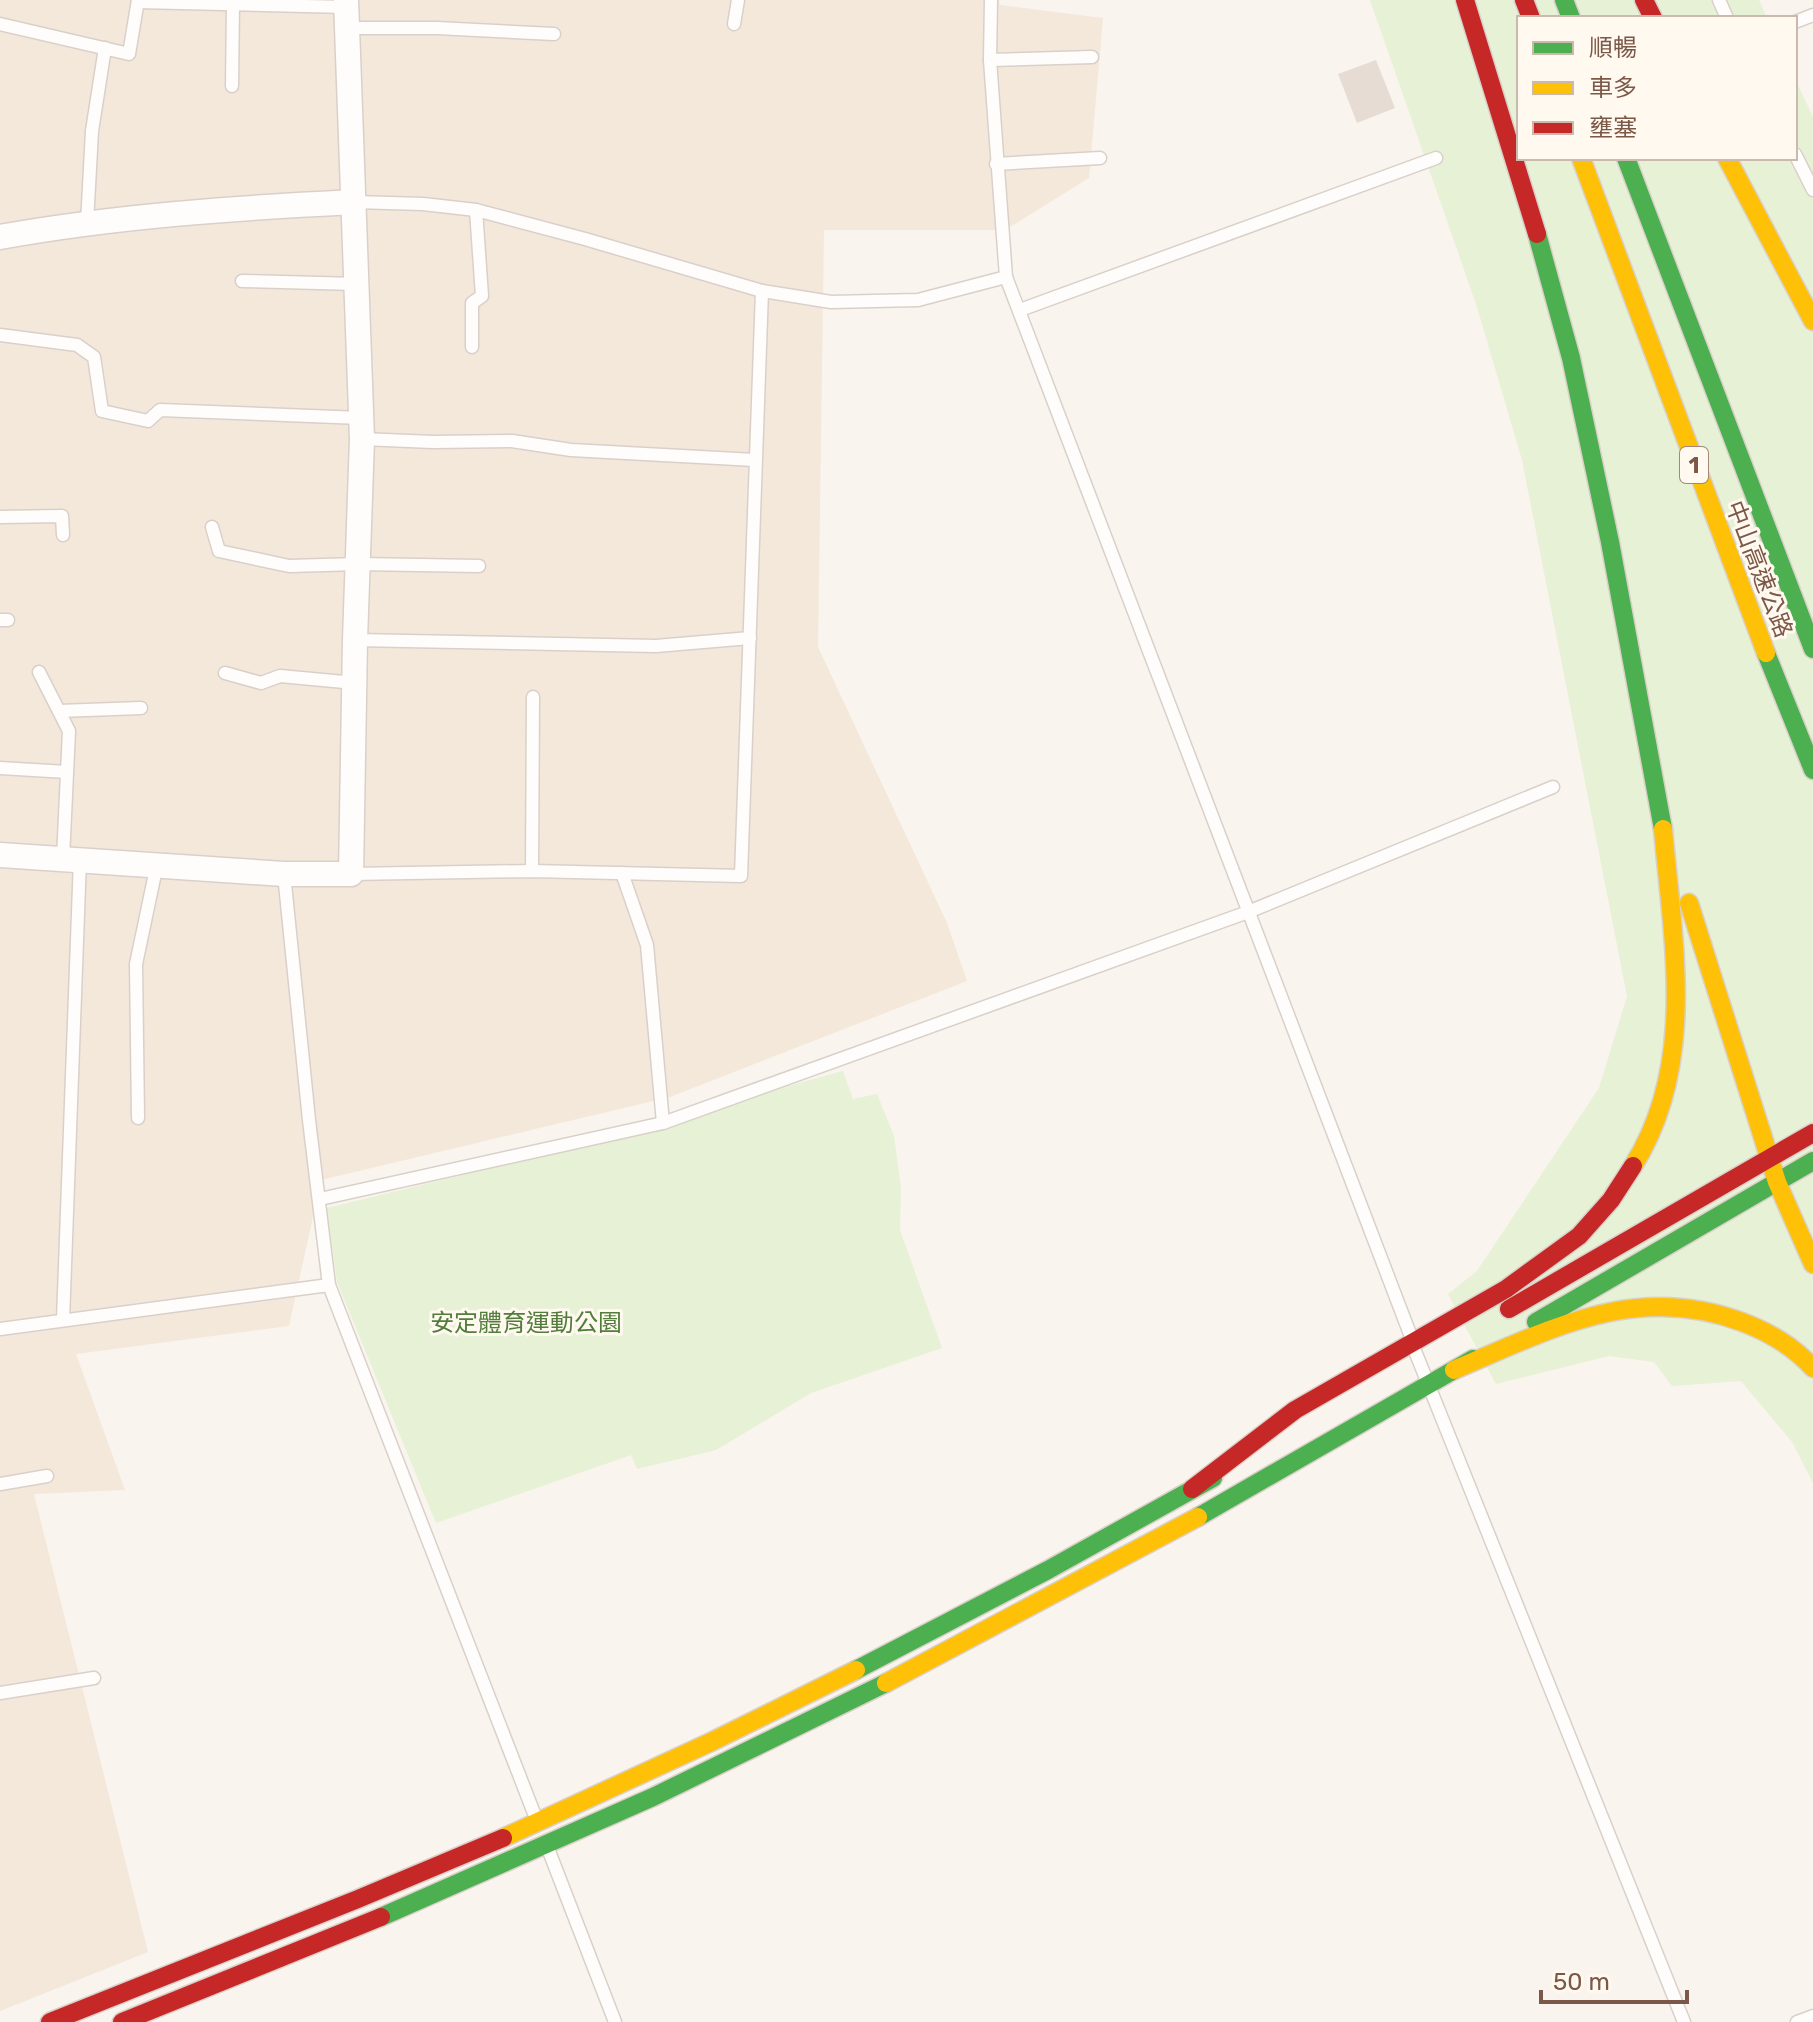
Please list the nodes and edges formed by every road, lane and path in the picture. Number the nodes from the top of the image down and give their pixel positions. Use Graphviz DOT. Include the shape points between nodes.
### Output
graph roads {
  1 [pos="738,0"];
  2 [pos="991,0"];
  3 [pos="1465,0"];
  4 [pos="138,1"];
  5 [pos="233,4"];
  6 [pos="346,12"];
  7 [pos="0,24"];
  8 [pos="734,24"];
  9 [pos="554,34"];
  10 [pos="105,48"];
  11 [pos="1092,57"];
  12 [pos="990,60"];
  13 [pos="232,86"];
  14 [pos="1100,158"];
  15 [pos="1436,158"];
  16 [pos="1797,158"];
  17 [pos="1582,160"];
  18 [pos="1627,160"];
  19 [pos="1728,160"];
  20 [pos="996,164"];
  21 [pos="1813,190"];
  22 [pos="354,202"];
  23 [pos="476,210"];
  24 [pos="87,223"];
  25 [pos="0,237"];
  26 [pos="1006,277"];
  27 [pos="242,281"];
  28 [pos="356,284"];
  29 [pos="762,291"];
  30 [pos="1020,310"];
  31 [pos="1813,321"];
  32 [pos="0,335"];
  33 [pos="472,347"];
  34 [pos="362,428"];
  35 [pos="755,460"];
  36 [pos="0,517"];
  37 [pos="212,527"];
  38 [pos="63,535"];
  39 [pos="358,564"];
  40 [pos="479,566"];
  41 [pos="750,638"];
  42 [pos="355,640"];
  43 [pos="1813,649"];
  44 [pos="39,672"];
  45 [pos="225,673"];
  46 [pos="355,683"];
  47 [pos="533,697"];
  48 [pos="141,708"];
  49 [pos="59,711"];
  50 [pos="0,768"];
  51 [pos="1813,770"];
  52 [pos="67,772"];
  53 [pos="1553,787"];
  54 [pos="1662,815"];
  55 [pos="0,855"];
  56 [pos="71,858"];
  57 [pos="157,864"];
  58 [pos="532,871"];
  59 [pos="622,873"];
  60 [pos="284,874"];
  61 [pos="351,874"];
  62 [pos="1248,912"];
  63 [pos="138,1118"];
  64 [pos="663,1123"];
  65 [pos="1813,1133"];
  66 [pos="1769,1158"];
  67 [pos="1813,1161"];
  68 [pos="1777,1182"];
  69 [pos="320,1199"];
  70 [pos="1813,1264"];
  71 [pos="329,1285"];
  72 [pos="63,1320"];
  73 [pos="0,1329"];
  74 [pos="1415,1351"];
  75 [pos="1813,1368"];
  76 [pos="1454,1370"];
  77 [pos="1429,1384"];
  78 [pos="47,1476"];
  79 [pos="0,1484"];
  80 [pos="94,1678"];
  81 [pos="0,1693"];
  82 [pos="538,1823"];
  83 [pos="547,1846"];
  84 [pos="1813,2016"];
  85 [pos="50,2022"];
  86 [pos="122,2022"];
  87 [pos="615,2022"];
  88 [pos="1684,2022"];
  89 [pos="1797,2022"];
  1 -- 8 [label="lane"];
  2 -- 12 [label="lane"];
  3 -- 54 [label="main road" via="1571,358"];
  4 -- 5 [label="lane"];
  4 -- 10 [label="lane" via="129,54"];
  5 -- 6 [label="lane"];
  5 -- 13 [label="lane"];
  6 -- 9 [label="lane" via="437,28"];
  6 -- 22 [label="street"];
  7 -- 10 [label="lane"];
  10 -- 24 [label="lane" via="92,131"];
  11 -- 12 [label="lane"];
  12 -- 20 [label="lane"];
  14 -- 20 [label="lane"];
  15 -- 30 [label="lane"];
  16 -- 21 [label="lane"];
  17 -- 51 [label="main road, 中山高速公路 / 1"];
  18 -- 43 [label="main road, 中山高速公路 / 1"];
  19 -- 31 [label="main road"];
  20 -- 26 [label="lane"];
  22 -- 23 [label="lane"];
  22 -- 24 [label="street"];
  22 -- 28 [label="street"];
  23 -- 29 [label="lane"];
  23 -- 33 [label="lane" via="482,296 472,303"];
  24 -- 25 [label="street"];
  26 -- 29 [label="lane" via="918,300 831,302"];
  26 -- 30 [label="lane"];
  27 -- 28 [label="lane"];
  28 -- 34 [label="street"];
  29 -- 35 [label="lane"];
  30 -- 62 [label="lane"];
  32 -- 34 [label="lane" via="77,345 94,357 102,411 148,421 160,410"];
  34 -- 35 [label="lane" via="433,442 512,441 571,450"];
  34 -- 39 [label="street"];
  35 -- 41 [label="lane"];
  36 -- 38 [label="lane" via="62,516"];
  37 -- 39 [label="lane" via="219,551 289,566"];
  39 -- 40 [label="lane"];
  39 -- 42 [label="street"];
  41 -- 42 [label="lane" via="656,646"];
  41 -- 59 [label="lane" via="741,876"];
  42 -- 46 [label="street"];
  44 -- 49 [label="lane"];
  45 -- 46 [label="lane" via="261,683 280,676"];
  46 -- 61 [label="street"];
  47 -- 58 [label="lane"];
  48 -- 49 [label="lane"];
  49 -- 52 [label="lane" via="69,731"];
  50 -- 52 [label="lane"];
  52 -- 56 [label="lane"];
  53 -- 62 [label="lane"];
  54 -- 66 [label="main road"];
  54 -- 74 [label="main road" via="1677,981 1675,1036 1665,1098 1643,1150 1611,1200 1579,1236"];
  55 -- 56 [label="street"];
  56 -- 57 [label="street"];
  56 -- 72 [label="lane" via="76,1025"];
  57 -- 60 [label="street"];
  57 -- 63 [label="lane" via="136,964"];
  58 -- 59 [label="lane"];
  58 -- 61 [label="lane"];
  59 -- 64 [label="lane" via="647,945"];
  60 -- 61 [label="street"];
  60 -- 69 [label="lane"];
  62 -- 64 [label="lane"];
  62 -- 74 [label="lane"];
  64 -- 69 [label="lane"];
  65 -- 66 [label="main road"];
  66 -- 68 [label="main road"];
  66 -- 74 [label="main road"];
  67 -- 68 [label="main road"];
  68 -- 70 [label="main road"];
  68 -- 76 [label="main road"];
  69 -- 71 [label="lane"];
  71 -- 72 [label="lane"];
  71 -- 82 [label="lane"];
  72 -- 73 [label="lane"];
  74 -- 77 [label="lane"];
  74 -- 82 [label="main road" via="1295,1410 1192,1489 968,1614"];
  75 -- 76 [label="main road" via="1779,1338 1736,1317 1697,1305 1661,1303 1620,1307 1576,1321"];
  76 -- 77 [label="main road"];
  77 -- 83 [label="main road" via="974,1638 725,1764"];
  77 -- 88 [label="lane"];
  78 -- 79 [label="lane"];
  80 -- 81 [label="lane"];
  82 -- 83 [label="lane"];
  82 -- 85 [label="main road"];
  83 -- 86 [label="main road"];
  83 -- 87 [label="lane"];
  84 -- 89 [label="lane"];
}
